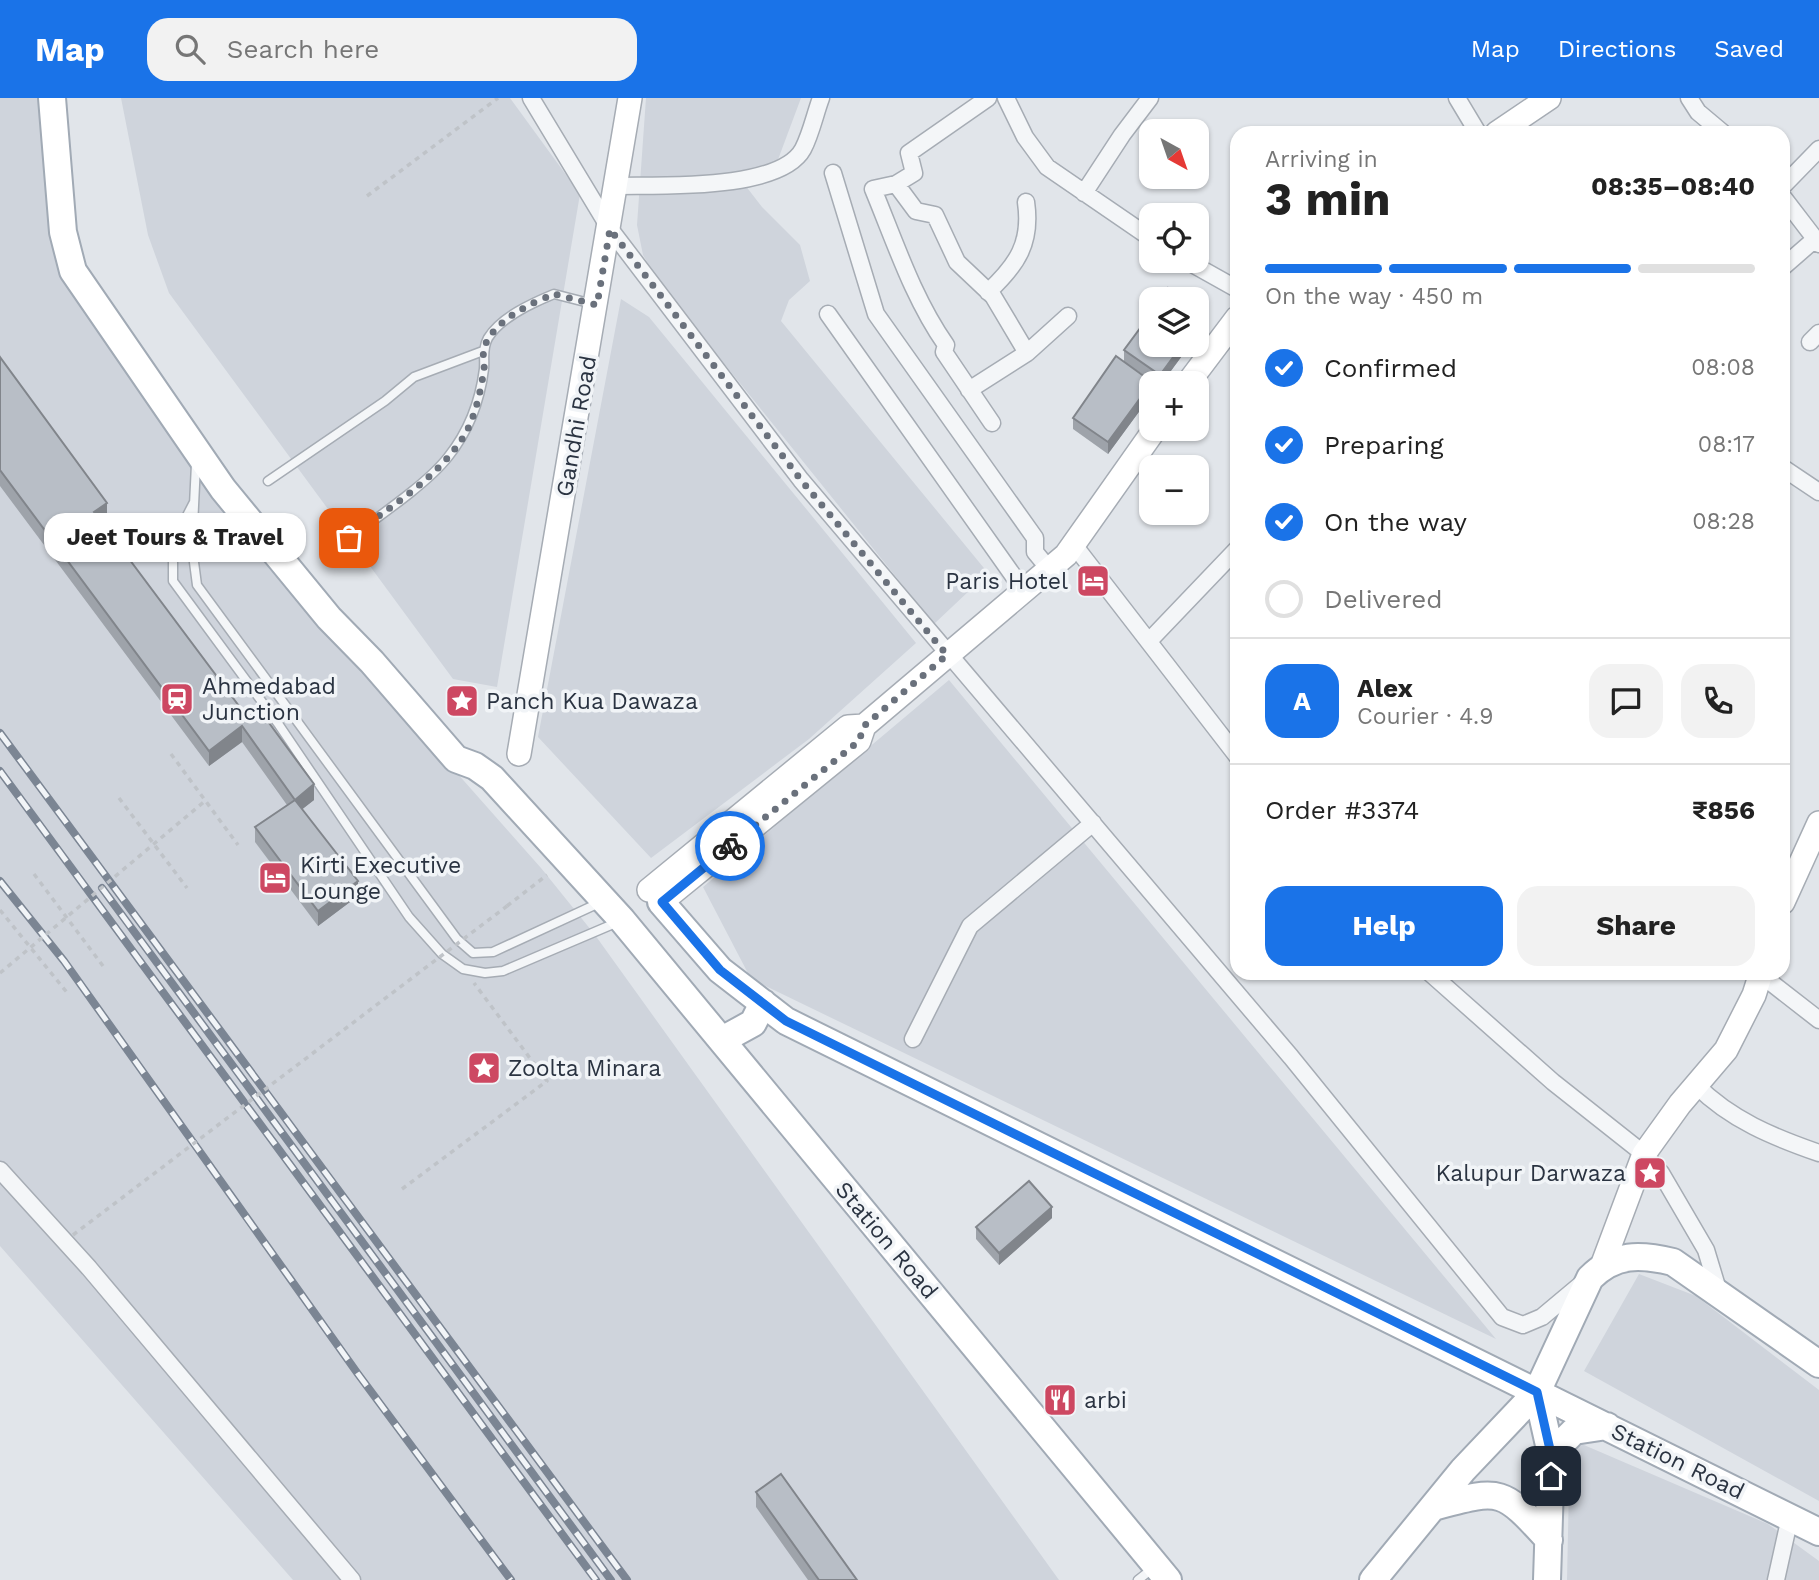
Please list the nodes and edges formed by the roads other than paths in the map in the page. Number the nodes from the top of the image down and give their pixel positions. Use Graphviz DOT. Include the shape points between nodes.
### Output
graph roads {
  1 [pos="52,98"];
  2 [pos="531,98"];
  3 [pos="630,98"];
  4 [pos="821,98"];
  5 [pos="988,98"];
  6 [pos="1006,98"];
  7 [pos="1150,98"];
  8 [pos="1457,98"];
  9 [pos="1549,98"];
  10 [pos="1689,98"];
  11 [pos="1474,126"];
  12 [pos="1507,126"];
  13 [pos="1715,126"];
  14 [pos="1819,149"];
  15 [pos="833,173"];
  16 [pos="1790,179"];
  17 [pos="896,184"];
  18 [pos="617,186"];
  19 [pos="1084,193"];
  20 [pos="1026,202"];
  21 [pos="1790,207"];
  22 [pos="610,229"];
  23 [pos="1139,230"];
  24 [pos="1816,242"];
  25 [pos="1790,262"];
  26 [pos="1208,273"];
  27 [pos="1230,285"];
  28 [pos="988,292"];
  29 [pos="597,305"];
  30 [pos="828,314"];
  31 [pos="1068,316"];
  32 [pos="1230,327"];
  33 [pos="483,351"];
  34 [pos="1027,353"];
  35 [pos="1197,371"];
  36 [pos="969,390"];
  37 [pos="992,424"];
  38 [pos="1147,441"];
  39 [pos="197,454"];
  40 [pos="1790,475"];
  41 [pos="268,481"];
  42 [pos="1819,492"];
  43 [pos="194,502"];
  44 [pos="1074,545"];
  45 [pos="328,554"];
  46 [pos="1230,556"];
  47 [pos="1049,569"];
  48 [pos="1024,591"];
  49 [pos="1150,640"];
  50 [pos="947,655"];
  51 [pos="1230,747"];
  52 [pos="519,754"];
  53 [pos="1093,823"];
  54 [pos="1819,824"];
  55 [pos="1790,887"];
  56 [pos="655,896"];
  57 [pos="613,910"];
  58 [pos="1438,980"];
  59 [pos="1757,980"];
  60 [pos="1768,980"];
  61 [pos="763,1003"];
  62 [pos="1819,1020"];
  63 [pos="913,1039"];
  64 [pos="722,1040"];
  65 [pos="1696,1085"];
  66 [pos="1819,1153"];
  67 [pos="1644,1154"];
  68 [pos="0,1170"];
  69 [pos="1596,1272"];
  70 [pos="1719,1293"];
  71 [pos="1819,1364"];
  72 [pos="1537,1392"];
  73 [pos="1607,1426"];
  74 [pos="1551,1454"];
  75 [pos="1433,1507"];
  76 [pos="1790,1517"];
  77 [pos="1819,1532"];
  78 [pos="1549,1540"];
  79 [pos="1154,1575"];
  80 [pos="352,1580"];
  81 [pos="1373,1580"];
  82 [pos="1548,1580"];
  83 [pos="1776,1580"];
  1 -- 39 [label="main road, Station Road" via="63,233 73,271"];
  2 -- 22 [label="street"];
  3 -- 18 [label="main road, Gandhi Road"];
  4 -- 18 [label="street" via="803,150 787,166 734,182"];
  5 -- 17 [label="street" via="909,153 914,173"];
  6 -- 19 [label="street" via="1025,137 1047,167"];
  7 -- 19 [label="street"];
  8 -- 11 [label="street"];
  9 -- 12 [label="main road"];
  10 -- 13 [label="street"];
  14 -- 16 [label="street"];
  15 -- 47 [label="street" via="876,314 1035,538 1035,552"];
  17 -- 28 [label="street" via="916,211 935,215 957,262"];
  17 -- 36 [label="street" via="873,189 924,311"];
  18 -- 22 [label="main road, Gandhi Road"];
  19 -- 23 [label="street"];
  20 -- 28 [label="street" via="1026,241 1012,270"];
  21 -- 24 [label="street"];
  22 -- 29 [label="main road, Gandhi Road"];
  22 -- 50 [label="street" via="801,480"];
  24 -- 25 [label="street"];
  26 -- 27 [label="street"];
  28 -- 34 [label="street"];
  29 -- 33 [label="lane" via="554,294 506,320 489,337"];
  29 -- 52 [label="main road, Gandhi Road"];
  30 -- 48 [label="street"];
  31 -- 34 [label="street"];
  32 -- 35 [label="main road"];
  33 -- 41 [label="lane" via="414,377"];
  33 -- 45 [label="lane" via="475,406 465,434 446,460"];
  34 -- 36 [label="street"];
  36 -- 37 [label="street"];
  38 -- 44 [label="main road"];
  39 -- 43 [label="lane"];
  39 -- 57 [label="main road, Station Road" via="305,590 456,759 492,778"];
  40 -- 42 [label="street"];
  43 -- 57 [label="lane" via="192,547 197,585 457,939 473,953 493,952"];
  43 -- 57 [label="lane" via="173,542 173,582 279,725 409,917 442,954 463,969 503,971"];
  44 -- 47 [label="main road"];
  44 -- 49 [label="street"];
  46 -- 49 [label="street"];
  47 -- 48 [label="main road"];
  48 -- 50 [label="main road"];
  49 -- 51 [label="street"];
  50 -- 53 [label="street"];
  50 -- 56 [label="main road" via="864,726 859,741"];
  53 -- 63 [label="street" via="970,926"];
  53 -- 69 [label="street" via="1502,1317 1523,1325 1542,1317"];
  54 -- 55 [label="main road"];
  56 -- 61 [label="main road, Station Road" via="720,970"];
  57 -- 64 [label="main road, Station Road"];
  58 -- 67 [label="street" via="1553,1082"];
  59 -- 65 [label="main road" via="1726,1050"];
  60 -- 62 [label="street"];
  61 -- 64 [label="main road" via="753,1023"];
  61 -- 72 [label="main road, Station Road" via="786,1021"];
  64 -- 79 [label="main road, Station Road"];
  65 -- 66 [label="street" via="1727,1113"];
  65 -- 67 [label="main road"];
  67 -- 69 [label="main road"];
  67 -- 70 [label="street" via="1674,1192 1706,1250"];
  68 -- 80 [label="street" via="89,1268"];
  69 -- 70 [label="main road" via="1622,1256 1647,1255 1673,1262"];
  69 -- 72 [label="main road"];
  70 -- 71 [label="main road"];
  72 -- 73 [label="main road, Station Road"];
  72 -- 74 [label="main road"];
  72 -- 75 [label="main road"];
  73 -- 74 [label="main road" via="1574,1431"];
  73 -- 76 [label="main road, Station Road"];
  74 -- 78 [label="main road"];
  75 -- 78 [label="main road" via="1486,1493 1516,1503"];
  75 -- 81 [label="main road"];
  76 -- 77 [label="main road, Station Road"];
  76 -- 83 [label="street"];
  78 -- 82 [label="main road"];
}
